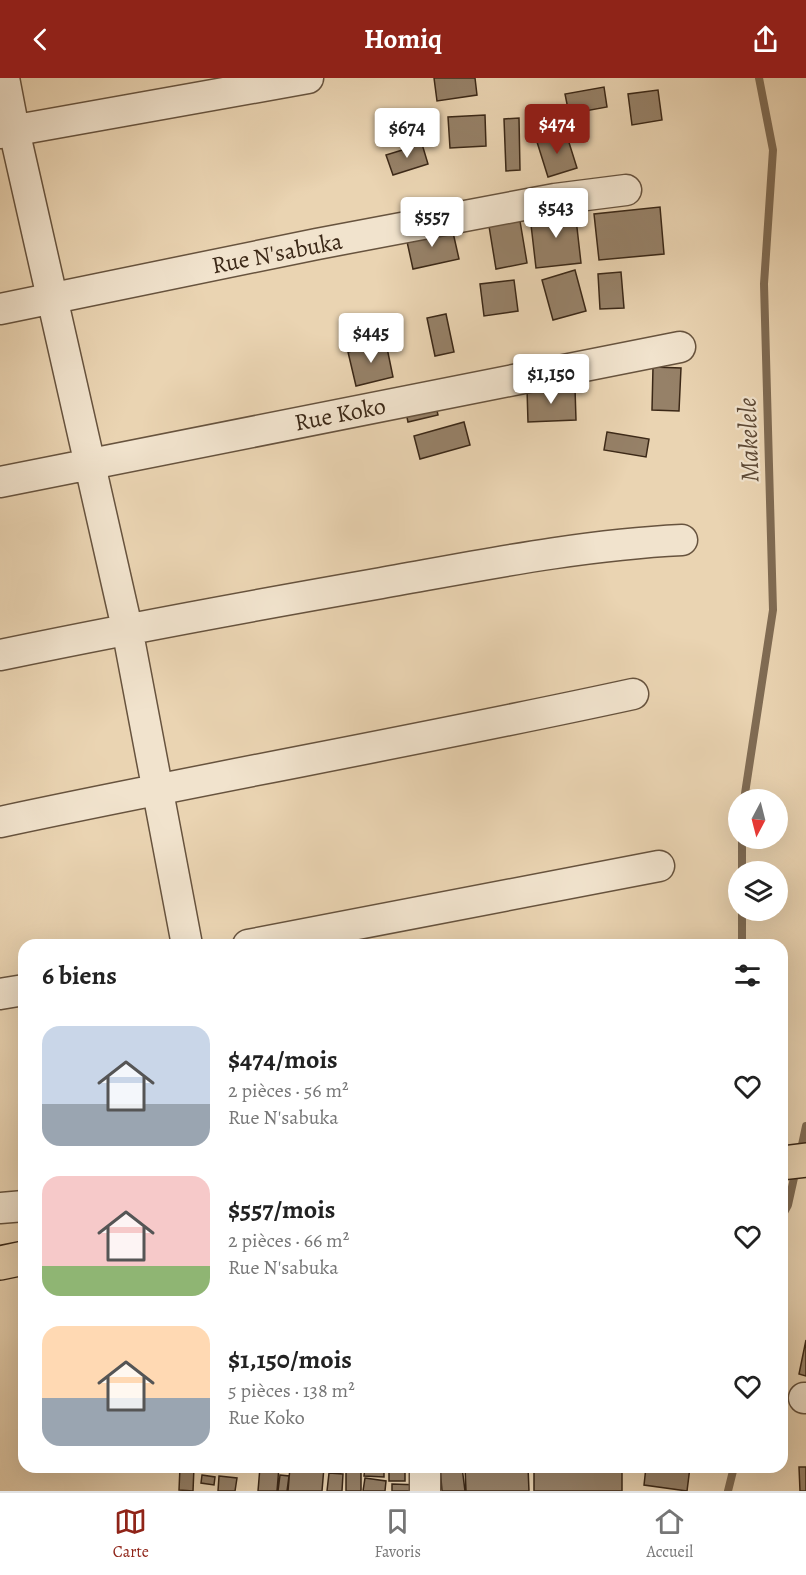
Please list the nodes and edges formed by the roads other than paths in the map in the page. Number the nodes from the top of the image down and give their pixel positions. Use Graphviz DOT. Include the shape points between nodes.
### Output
graph roads {
  1 [pos="4,78"];
  2 [pos="308,78"];
  3 [pos="7,132"];
  4 [pos="626,190"];
  5 [pos="53,297"];
  6 [pos="0,309"];
  7 [pos="680,347"];
  8 [pos="90,463"];
  9 [pos="0,482"];
  10 [pos="682,540"];
  11 [pos="127,628"];
  12 [pos="0,655"];
  13 [pos="633,694"];
  14 [pos="158,788"];
  15 [pos="0,822"];
  16 [pos="659,866"];
  17 [pos="186,939"];
  18 [pos="279,939"];
  19 [pos="18,991"];
  20 [pos="0,994"];
  21 [pos="806,1160"];
  22 [pos="788,1162"];
  23 [pos="18,1206"];
  24 [pos="0,1208"];
  25 [pos="18,1259"];
  26 [pos="0,1263"];
  27 [pos="424,1473"];
  28 [pos="424,1491"];
  1 -- 3 [label="street"];
  2 -- 3 [label="street"];
  3 -- 5 [label="street"];
  4 -- 5 [label="street, Rue N'sabuka" via="555,200"];
  5 -- 6 [label="street, Rue N'sabuka"];
  5 -- 8 [label="street"];
  7 -- 8 [label="street, Rue Koko"];
  8 -- 9 [label="street, Rue Koko"];
  8 -- 11 [label="street"];
  10 -- 11 [label="street" via="625,543 507,560"];
  11 -- 12 [label="street"];
  11 -- 14 [label="street"];
  13 -- 14 [label="street"];
  14 -- 15 [label="street"];
  14 -- 17 [label="street"];
  16 -- 18 [label="street"];
  19 -- 20 [label="street"];
  21 -- 22 [label="main road"];
  23 -- 24 [label="street"];
  25 -- 26 [label="main road"];
  27 -- 28 [label="street"];
}
